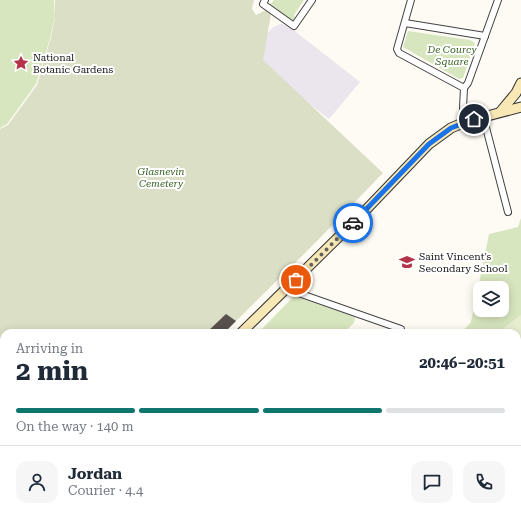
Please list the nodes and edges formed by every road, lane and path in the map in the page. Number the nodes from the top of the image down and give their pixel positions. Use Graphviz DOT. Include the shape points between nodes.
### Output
graph roads {
  1 [pos="266,0"];
  2 [pos="312,0"];
  3 [pos="411,0"];
  4 [pos="498,0"];
  5 [pos="405,23"];
  6 [pos="485,36"];
  7 [pos="521,83"];
  8 [pos="464,88"];
  9 [pos="521,107"];
  10 [pos="463,108"];
  11 [pos="501,111"];
  12 [pos="483,116"];
  13 [pos="508,212"];
  14 [pos="287,289"];
  15 [pos="245,329"];
  16 [pos="396,329"];
  1 -- 2 [label="street" via="263,4 294,26"];
  3 -- 5 [label="street"];
  4 -- 6 [label="street"];
  5 -- 6 [label="street"];
  5 -- 8 [label="street" via="397,49 399,53"];
  6 -- 8 [label="street"];
  7 -- 11 [label="main road"];
  8 -- 10 [label="street"];
  9 -- 11 [label="main road"];
  11 -- 12 [label="main road"];
  12 -- 13 [label="street"];
  12 -- 14 [label="main road" via="451,128 429,144"];
  14 -- 15 [label="main road"];
  14 -- 16 [label="street"];
}
